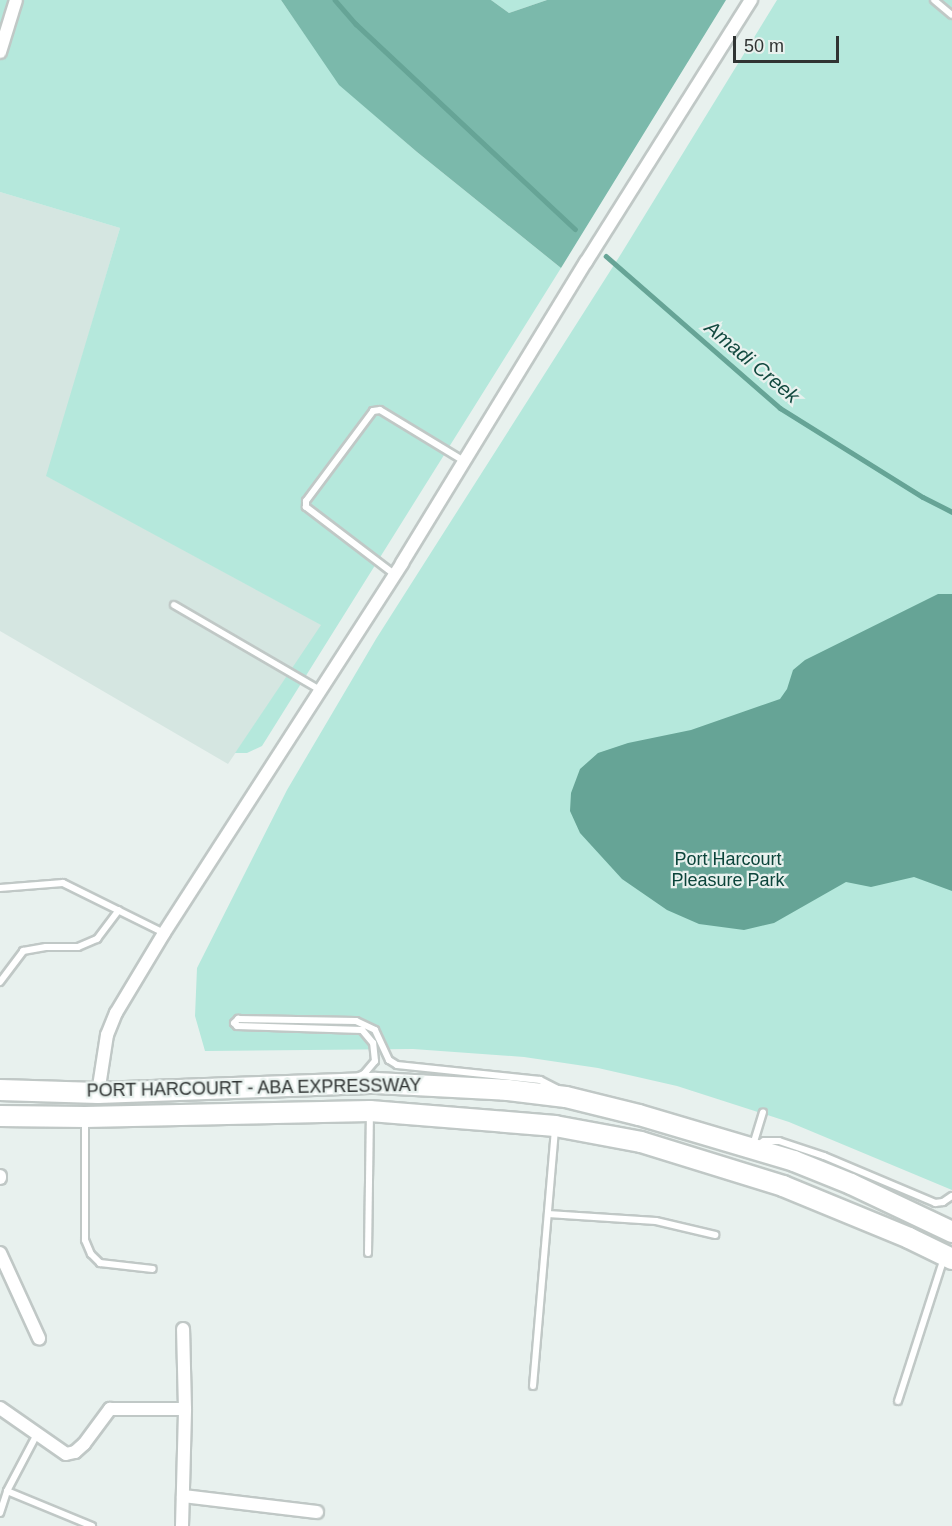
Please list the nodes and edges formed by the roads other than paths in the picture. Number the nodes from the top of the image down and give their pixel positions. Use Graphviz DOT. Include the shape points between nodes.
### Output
graph roads {
  1 [pos="16,0"];
  2 [pos="751,0"];
  3 [pos="934,0"];
  4 [pos="952,15"];
  5 [pos="0,52"];
  6 [pos="464,462"];
  7 [pos="394,574"];
  8 [pos="174,605"];
  9 [pos="321,690"];
  10 [pos="0,888"];
  11 [pos="119,910"];
  12 [pos="164,933"];
  13 [pos="0,982"];
  14 [pos="344,1083"];
  15 [pos="0,1090"];
  16 [pos="98,1093"];
  17 [pos="570,1098"];
  18 [pos="370,1111"];
  19 [pos="763,1113"];
  20 [pos="0,1116"];
  21 [pos="85,1118"];
  22 [pos="555,1126"];
  23 [pos="752,1148"];
  24 [pos="952,1196"];
  25 [pos="548,1214"];
  26 [pos="952,1232"];
  27 [pos="715,1235"];
  28 [pos="0,1253"];
  29 [pos="368,1253"];
  30 [pos="948,1257"];
  31 [pos="153,1269"];
  32 [pos="183,1329"];
  33 [pos="39,1338"];
  34 [pos="533,1386"];
  35 [pos="898,1401"];
  36 [pos="0,1408"];
  37 [pos="185,1409"];
  38 [pos="37,1434"];
  39 [pos="7,1491"];
  40 [pos="183,1496"];
  41 [pos="317,1512"];
  42 [pos="0,1513"];
  43 [pos="92,1526"];
  44 [pos="182,1526"];
  1 -- 5 [label="street"];
  2 -- 6 [label="street"];
  3 -- 4 [label="lane"];
  6 -- 7 [label="street"];
  6 -- 7 [label="lane" via="380,410 373,411 306,501 306,507"];
  7 -- 9 [label="street"];
  8 -- 9 [label="lane"];
  9 -- 12 [label="street"];
  10 -- 11 [label="lane" via="63,883"];
  11 -- 12 [label="lane"];
  11 -- 13 [label="lane" via="97,939 78,947 23,951"];
  12 -- 16 [label="street" via="116,1013 107,1035"];
  14 -- 16 [label="highway, PORT HARCOURT - ABA EXPRESSWAY"];
  14 -- 17 [label="highway, PORT HARCOURT - ABA EXPRESSWAY" via="442,1085"];
  14 -- 17 [label="lane" via="364,1074 375,1061 374,1043 362,1030 234,1023 237,1019 356,1021 375,1030 389,1060 397,1065 540,1080"];
  15 -- 16 [label="highway, PORT HARCOURT - ABA EXPRESSWAY"];
  17 -- 23 [label="highway, PORT HARCOURT - ABA EXPRESSWAY"];
  18 -- 21 [label="highway, PORT HARCOURT - ABA EXPRESSWAY"];
  18 -- 22 [label="highway, PORT HARCOURT - ABA EXPRESSWAY"];
  18 -- 29 [label="lane"];
  19 -- 23 [label="lane"];
  20 -- 21 [label="highway, PORT HARCOURT - ABA EXPRESSWAY"];
  21 -- 31 [label="lane" via="85,1240 91,1254 100,1263"];
  22 -- 25 [label="lane"];
  22 -- 30 [label="highway, PORT HARCOURT - ABA EXPRESSWAY" via="641,1142 783,1186"];
  23 -- 24 [label="lane" via="764,1141 779,1141 935,1203"];
  23 -- 26 [label="highway, PORT HARCOURT - ABA EXPRESSWAY" via="851,1184"];
  25 -- 27 [label="lane" via="656,1221"];
  25 -- 34 [label="lane"];
  28 -- 33 [label="street"];
  30 -- 35 [label="lane"];
  32 -- 37 [label="street"];
  36 -- 38 [label="street"];
  37 -- 38 [label="street" via="110,1409 84,1444 70,1454"];
  37 -- 40 [label="street"];
  38 -- 39 [label="lane"];
  39 -- 42 [label="lane"];
  39 -- 43 [label="lane"];
  40 -- 41 [label="street"];
  40 -- 44 [label="street"];
}
